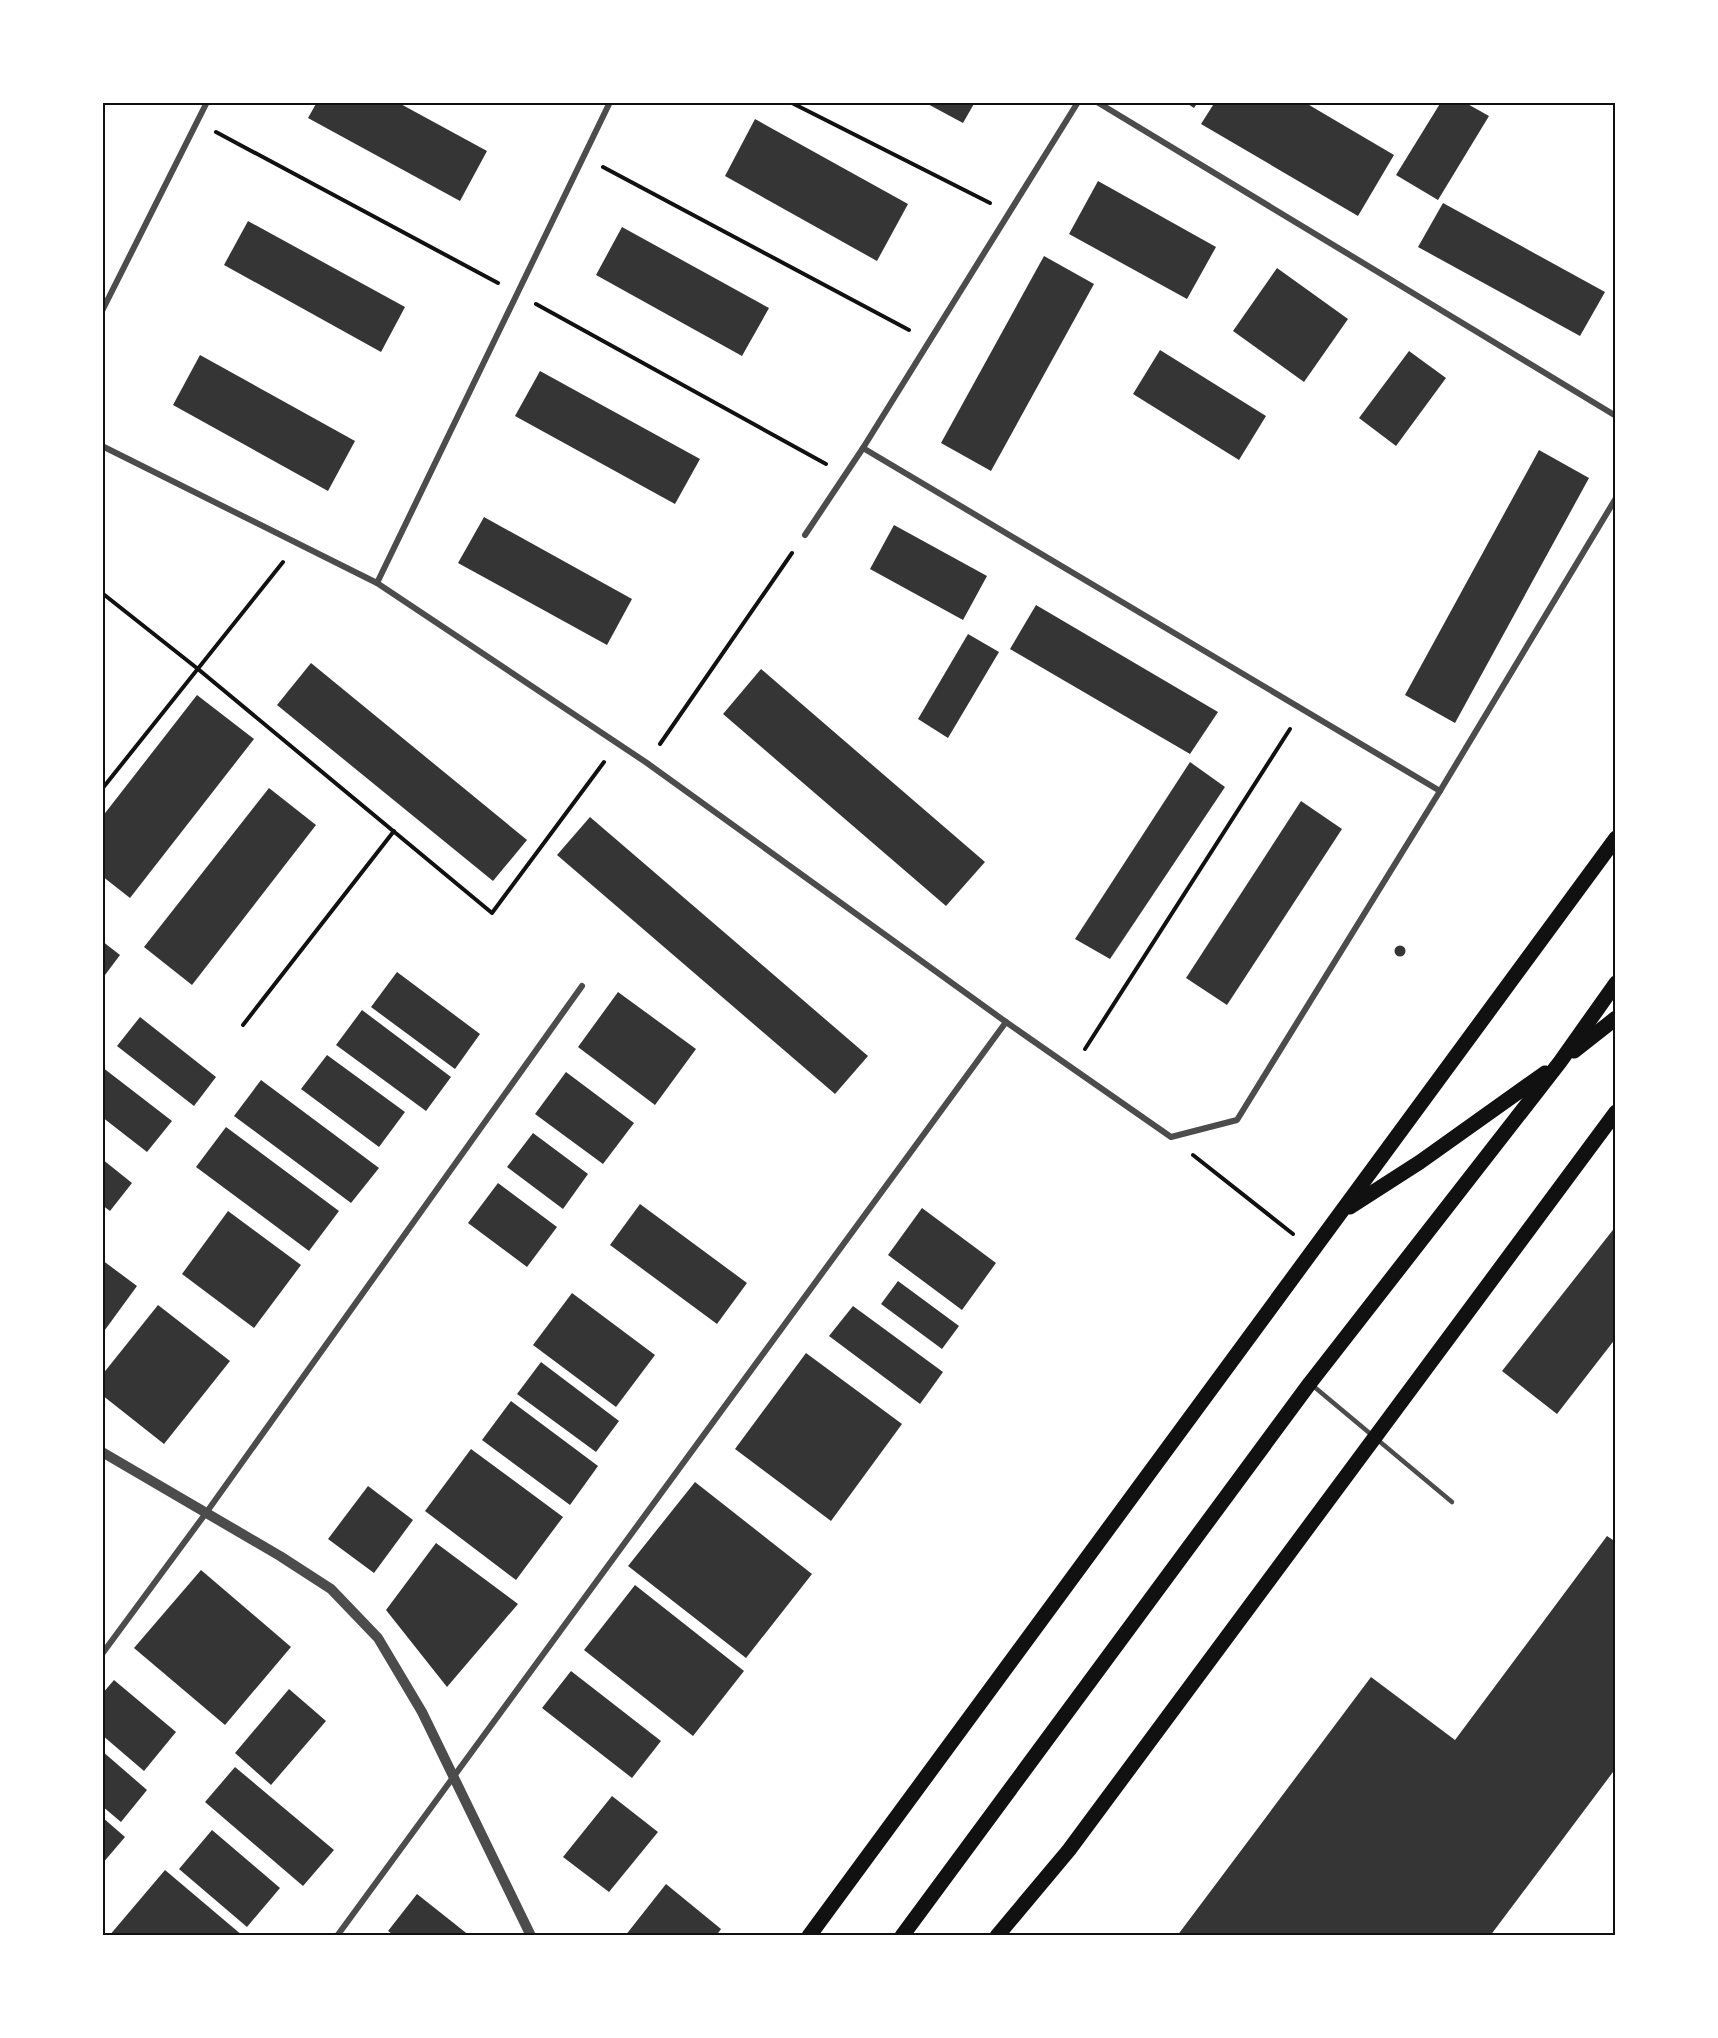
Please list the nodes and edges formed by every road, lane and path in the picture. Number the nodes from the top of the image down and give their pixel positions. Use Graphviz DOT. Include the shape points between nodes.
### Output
graph roads {
  1 [pos="207,102"];
  2 [pos="610,102"];
  3 [pos="790,102"];
  4 [pos="1078,102"];
  5 [pos="1097,102"];
  6 [pos="584,157"];
  7 [pos="1009,213"];
  8 [pos="102,311"];
  9 [pos="929,341"];
  10 [pos="1616,416"];
  11 [pos="102,446"];
  12 [pos="863,448"];
  13 [pos="1616,498"];
  14 [pos="805,536"];
  15 [pos="296,545"];
  16 [pos="377,584"];
  17 [pos="102,593"];
  18 [pos="198,669"];
  19 [pos="1304,708"];
  20 [pos="619,742"];
  21 [pos="648,763"];
  22 [pos="102,789"];
  23 [pos="1440,791"];
  24 [pos="394,831"];
  25 [pos="1616,838"];
  26 [pos="1616,983"];
  27 [pos="582,986"];
  28 [pos="1616,1018"];
  29 [pos="1006,1022"];
  30 [pos="243,1025"];
  31 [pos="1560,1062"];
  32 [pos="1073,1069"];
  33 [pos="1616,1112"];
  34 [pos="1172,1137"];
  35 [pos="1341,1213"];
  36 [pos="1312,1249"];
  37 [pos="1310,1383"];
  38 [pos="1377,1437"];
  39 [pos="102,1452"];
  40 [pos="1452,1502"];
  41 [pos="206,1514"];
  42 [pos="102,1654"];
  43 [pos="452,1780"];
  44 [pos="337,1936"];
  45 [pos="531,1936"];
  46 [pos="809,1936"];
  47 [pos="902,1936"];
  48 [pos="997,1936"];
  1 -- 8 [label="street"];
  2 -- 6 [label="street"];
  3 -- 7 [label="path"];
  4 -- 7 [label="street"];
  5 -- 10 [label="street"];
  6 -- 9 [label="path"];
  6 -- 16 [label="street"];
  7 -- 9 [label="street"];
  9 -- 12 [label="street"];
  11 -- 15 [label="street"];
  12 -- 14 [label="street"];
  12 -- 19 [label="street"];
  13 -- 23 [label="street"];
  14 -- 21 [label="path"];
  15 -- 16 [label="street"];
  15 -- 18 [label="path"];
  16 -- 20 [label="street"];
  17 -- 18 [label="path"];
  18 -- 22 [label="path"];
  18 -- 24 [label="path"];
  19 -- 23 [label="street"];
  19 -- 32 [label="path"];
  20 -- 21 [label="street"];
  20 -- 24 [label="path" via="492,913"];
  21 -- 29 [label="street"];
  23 -- 34 [label="street" via="1238,1120"];
  24 -- 30 [label="path"];
  25 -- 35 [label="main road"];
  26 -- 31 [label="main road"];
  27 -- 41 [label="street"];
  28 -- 31 [label="main road"];
  29 -- 32 [label="street"];
  29 -- 43 [label="street"];
  31 -- 35 [label="main road"];
  31 -- 37 [label="main road"];
  32 -- 34 [label="street"];
  33 -- 38 [label="main road"];
  34 -- 36 [label="path"];
  35 -- 36 [label="main road"];
  36 -- 46 [label="main road"];
  37 -- 38 [label="lane"];
  37 -- 47 [label="main road"];
  38 -- 40 [label="lane"];
  38 -- 48 [label="main road" via="1069,1850"];
  39 -- 41 [label="street"];
  41 -- 42 [label="street"];
  41 -- 43 [label="street" via="331,1589 378,1638 422,1713"];
  43 -- 44 [label="street"];
  43 -- 45 [label="street"];
}
